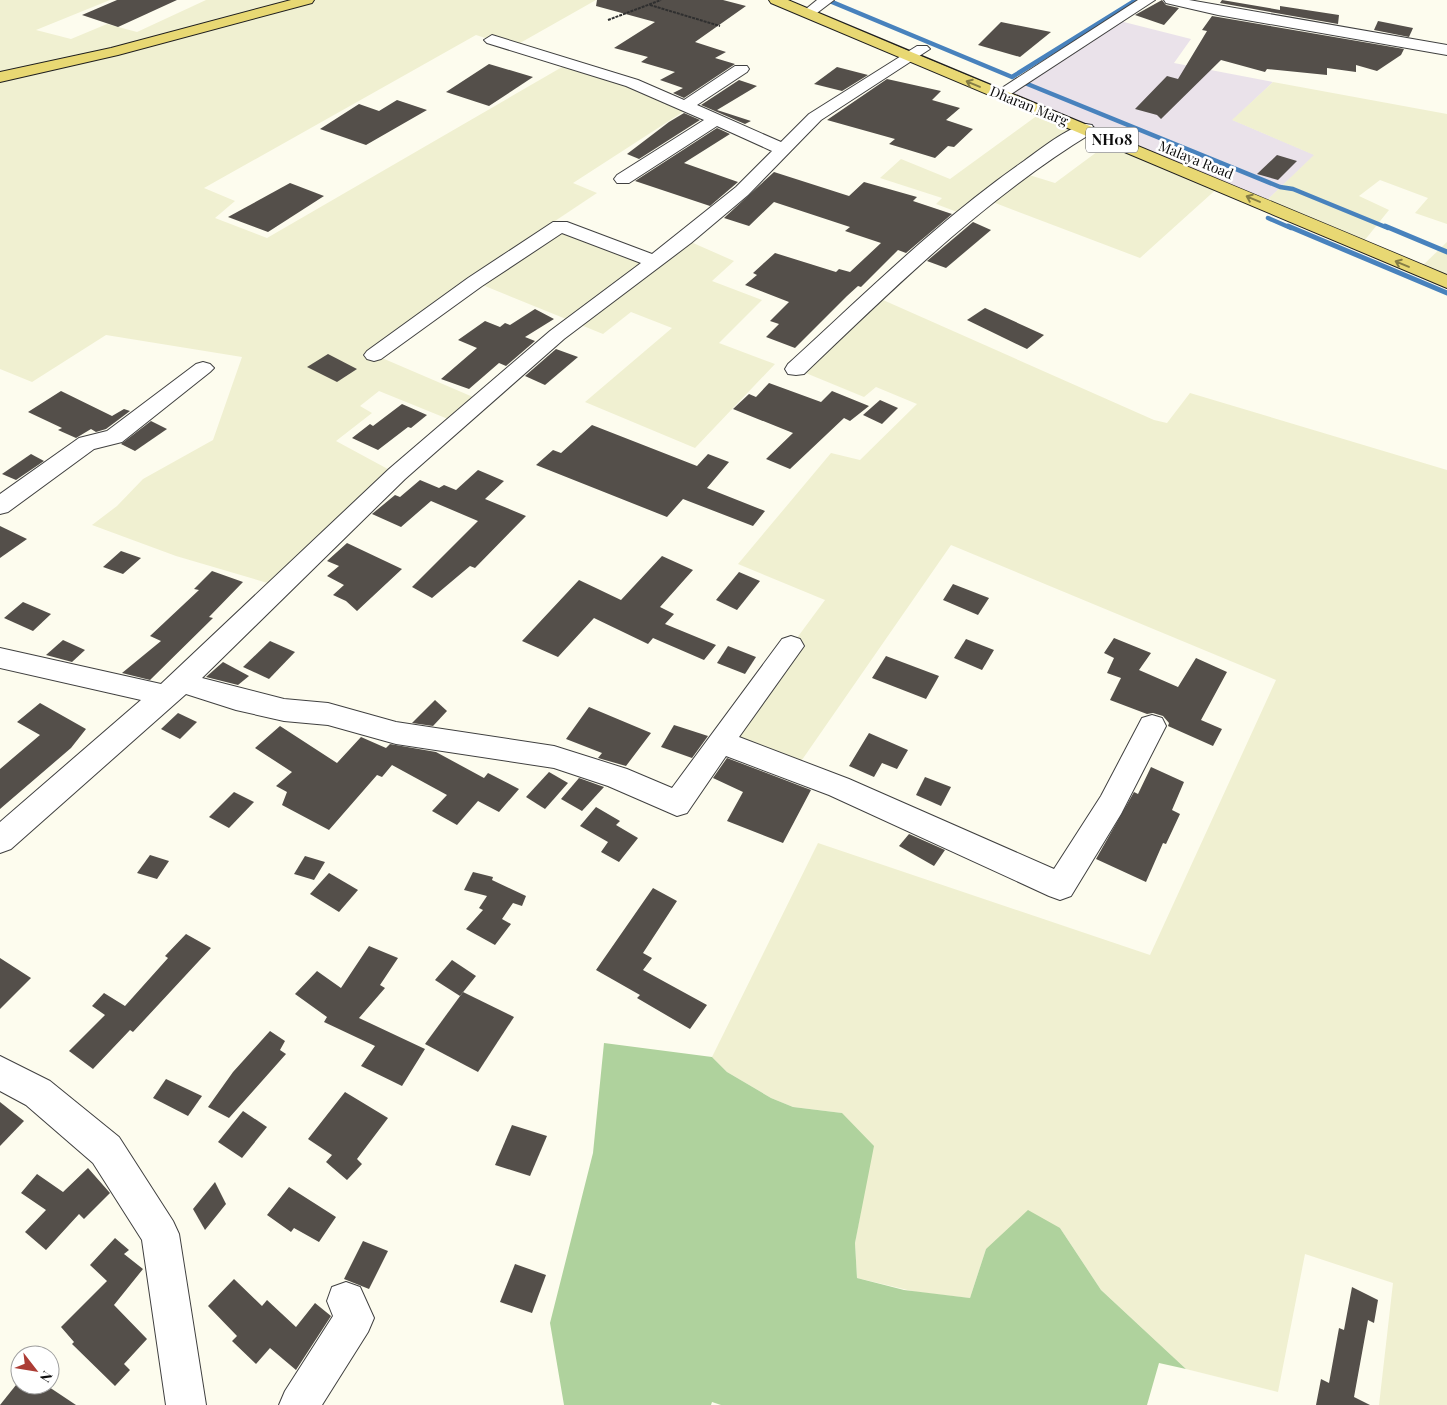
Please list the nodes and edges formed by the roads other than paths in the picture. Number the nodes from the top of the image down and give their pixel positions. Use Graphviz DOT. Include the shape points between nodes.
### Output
graph roads {
  1 [pos="307,0"];
  2 [pos="776,0"];
  3 [pos="1148,0"];
  4 [pos="1172,0"];
  5 [pos="815,5"];
  6 [pos="492,40"];
  7 [pos="1447,50"];
  8 [pos="916,53"];
  9 [pos="741,69"];
  10 [pos="0,78"];
  11 [pos="1006,91"];
  12 [pos="685,106"];
  13 [pos="716,120"];
  14 [pos="1086,129"];
  15 [pos="783,149"];
  16 [pos="623,179"];
  17 [pos="654,262"];
  18 [pos="1447,266"];
  19 [pos="1447,282"];
  20 [pos="374,355"];
  21 [pos="203,368"];
  22 [pos="796,369"];
  23 [pos="0,506"];
  24 [pos="791,646"];
  25 [pos="0,658"];
  26 [pos="173,689"];
  27 [pos="1152,726"];
  28 [pos="720,742"];
  29 [pos="0,840"];
  30 [pos="0,1073"];
  31 [pos="346,1301"];
  32 [pos="186,1405"];
  33 [pos="299,1405"];
  1 -- 10 [label="main road" via="122,50"];
  2 -- 5 [label="main road, Dharan Marg / NH08"];
  3 -- 11 [label="street"];
  4 -- 7 [label="street" via="1218,11"];
  5 -- 8 [label="main road, Dharan Marg / NH08"];
  6 -- 12 [label="street" via="632,84"];
  8 -- 11 [label="main road, Dharan Marg / NH08"];
  8 -- 15 [label="street" via="815,117"];
  9 -- 12 [label="street"];
  11 -- 14 [label="main road, Dharan Marg / NH08"];
  11 -- 18 [label="main road, Malaya Road / NH08" via="1234,176"];
  12 -- 13 [label="street"];
  13 -- 15 [label="street"];
  13 -- 16 [label="street"];
  19 -- 14 [label="main road, Dharan Marg / NH08, one-way"];
  14 -- 22 [label="street" via="1061,142 931,242"];
  15 -- 17 [label="street" via="742,191"];
  17 -- 20 [label="street" via="560,226"];
  17 -- 26 [label="street" via="557,335 397,474"];
  21 -- 23 [label="street" via="114,437 87,443"];
  24 -- 28 [label="street"];
  25 -- 26 [label="street"];
  26 -- 28 [label="street" via="284,710 328,714 396,733 554,757 617,776 677,804"];
  26 -- 29 [label="street"];
  27 -- 28 [label="street" via="1111,805 1060,886 839,787"];
  30 -- 32 [label="street" via="38,1093 106,1150 160,1234"];
  31 -- 33 [label="street" via="354,1318"];
}
